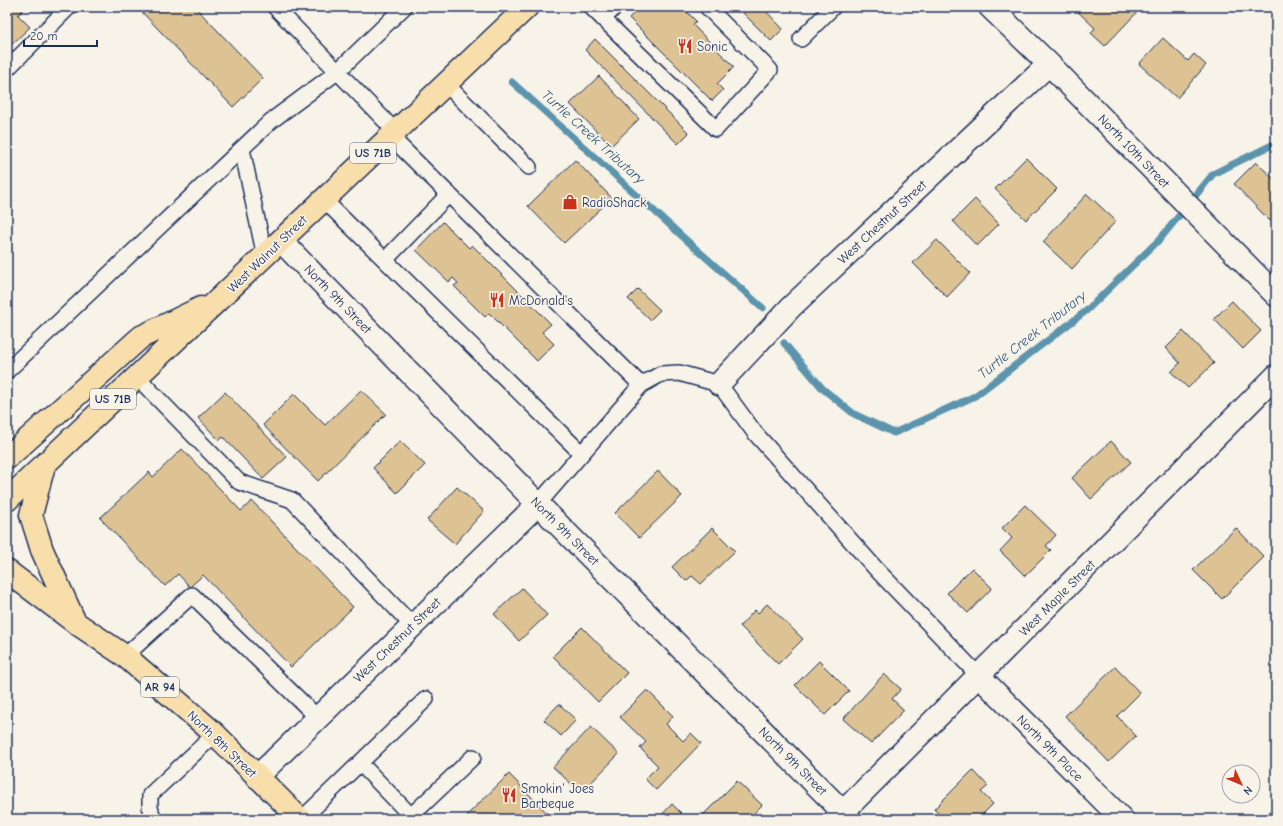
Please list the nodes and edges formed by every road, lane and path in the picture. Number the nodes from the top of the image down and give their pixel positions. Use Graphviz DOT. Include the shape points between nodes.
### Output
graph roads {
  1 [pos="69,7"];
  2 [pos="275,7"];
  3 [pos="404,7"];
  4 [pos="527,7"];
  5 [pos="591,7"];
  6 [pos="615,7"];
  7 [pos="707,7"];
  8 [pos="833,7"];
  9 [pos="990,7"];
  10 [pos="603,19"];
  11 [pos="801,39"];
  12 [pos="1049,64"];
  13 [pos="7,69"];
  14 [pos="337,72"];
  15 [pos="446,84"];
  16 [pos="393,134"];
  17 [pos="242,149"];
  18 [pos="529,167"];
  19 [pos="449,194"];
  20 [pos="324,200"];
  21 [pos="281,241"];
  22 [pos="264,257"];
  23 [pos="385,260"];
  24 [pos="1276,295"];
  25 [pos="220,299"];
  26 [pos="7,371"];
  27 [pos="1276,376"];
  28 [pos="137,377"];
  29 [pos="719,384"];
  30 [pos="641,385"];
  31 [pos="581,453"];
  32 [pos="7,458"];
  33 [pos="44,465"];
  34 [pos="7,500"];
  35 [pos="538,504"];
  36 [pos="7,571"];
  37 [pos="76,622"];
  38 [pos="413,626"];
  39 [pos="125,656"];
  40 [pos="979,676"];
  41 [pos="426,699"];
  42 [pos="318,718"];
  43 [pos="215,734"];
  44 [pos="473,757"];
  45 [pos="360,763"];
  46 [pos="257,777"];
  47 [pos="412,817"];
  48 [pos="843,817"];
  49 [pos="153,819"];
  50 [pos="301,819"];
  51 [pos="1122,819"];
  1 -- 13 [label="lane"];
  2 -- 14 [label="lane"];
  3 -- 14 [label="lane"];
  4 -- 15 [label="main road, West Walnut Street / US 71B"];
  5 -- 10 [label="lane"];
  6 -- 10 [label="lane"];
  7 -- 10 [label="lane" via="770,70 716,129"];
  8 -- 11 [label="lane"];
  9 -- 12 [label="street, North 10th Street"];
  12 -- 24 [label="street, North 10th Street"];
  12 -- 29 [label="street, West Chestnut Street" via="791,306"];
  14 -- 16 [label="lane"];
  14 -- 17 [label="lane" via="272,121"];
  15 -- 16 [label="main road, West Walnut Street / US 71B"];
  15 -- 18 [label="lane"];
  16 -- 19 [label="lane"];
  16 -- 20 [label="main road, West Walnut Street / US 71B"];
  17 -- 22 [label="lane"];
  17 -- 26 [label="lane"];
  19 -- 23 [label="lane"];
  19 -- 30 [label="lane"];
  20 -- 21 [label="main road, West Walnut Street / US 71B"];
  20 -- 23 [label="lane"];
  21 -- 22 [label="main road, West Walnut Street / US 71B"];
  21 -- 35 [label="street, North 9th Street"];
  22 -- 25 [label="main road, West Walnut Street / US 71B"];
  23 -- 31 [label="lane"];
  25 -- 28 [label="main road, West Walnut Street / US 71B"];
  25 -- 32 [label="main road, US 71B" via="141,337"];
  27 -- 40 [label="street, West Maple Street"];
  28 -- 33 [label="main road, West Walnut Street / US 71B"];
  28 -- 38 [label="lane" via="239,482 292,500"];
  29 -- 30 [label="lane" via="679,373 661,374"];
  29 -- 40 [label="lane" via="755,433 872,564"];
  30 -- 31 [label="lane"];
  31 -- 35 [label="lane"];
  33 -- 34 [label="main road, West Walnut Street / US 71B"];
  33 -- 37 [label="main road, AR 94" via="31,515 42,550"];
  35 -- 38 [label="street, West Chestnut Street"];
  35 -- 48 [label="street, North 9th Street"];
  36 -- 37 [label="main road, North 8th Street / AR 94"];
  37 -- 39 [label="main road, North 8th Street / AR 94"];
  38 -- 42 [label="street, West Chestnut Street"];
  39 -- 42 [label="lane" via="192,595"];
  39 -- 43 [label="main road, North 8th Street / AR 94"];
  40 -- 48 [label="street, West Maple Street"];
  40 -- 51 [label="street, North 9th Place"];
  41 -- 45 [label="lane"];
  42 -- 46 [label="street, West Chestnut Street"];
  43 -- 46 [label="main road, North 8th Street / AR 94"];
  43 -- 49 [label="lane" via="150,795"];
  44 -- 47 [label="lane"];
  45 -- 47 [label="lane"];
  45 -- 50 [label="lane"];
  46 -- 50 [label="main road, North 8th Street / AR 94"];
}
